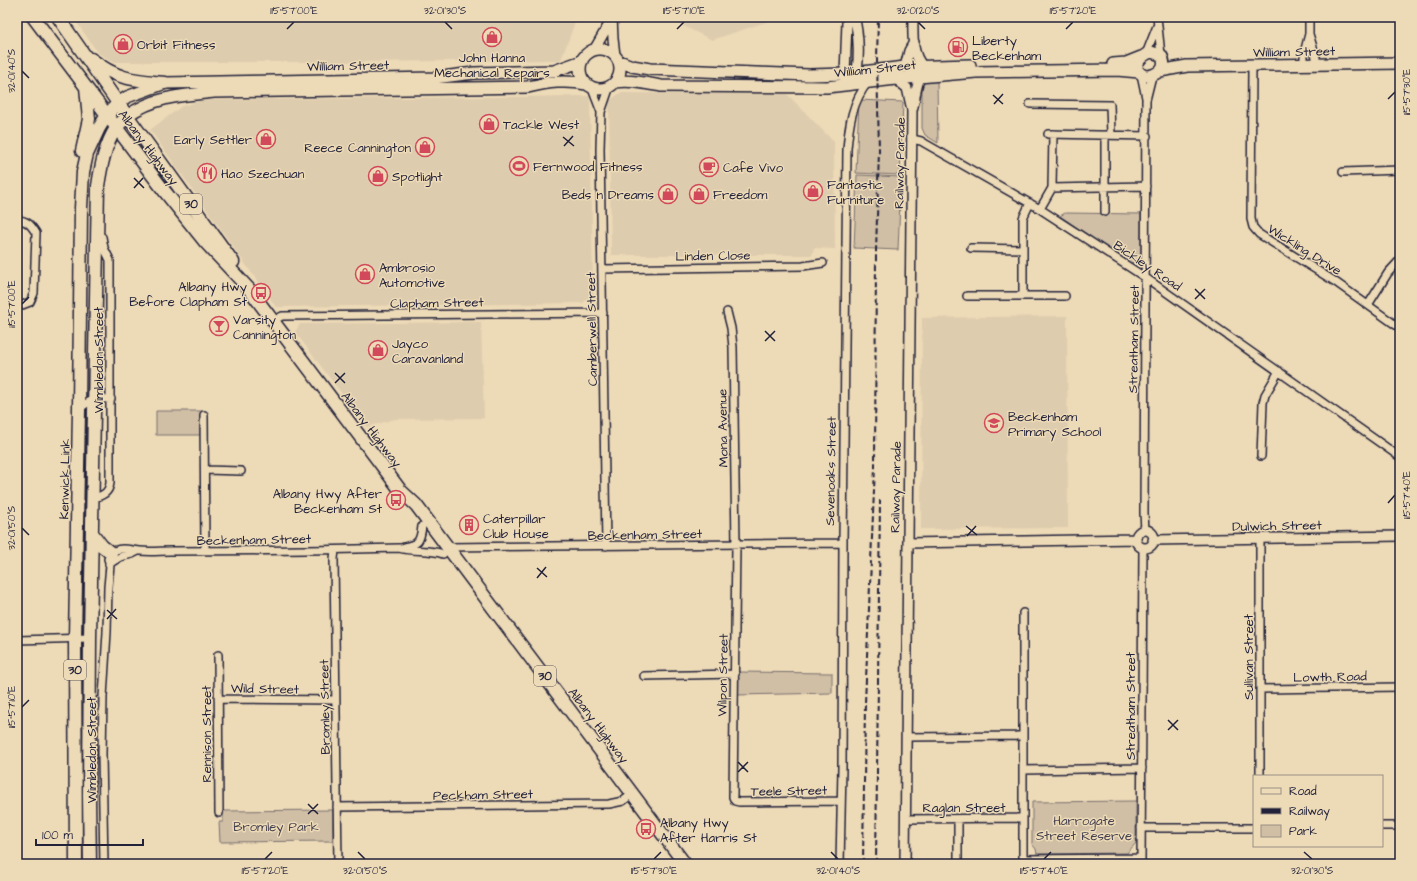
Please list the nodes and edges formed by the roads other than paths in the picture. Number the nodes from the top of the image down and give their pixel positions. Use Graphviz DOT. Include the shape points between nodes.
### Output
graph roads {
  1 [pos="33,17"];
  2 [pos="58,17"];
  3 [pos="849,17"];
  4 [pos="854,17"];
  5 [pos="913,17"];
  6 [pos="1158,17"];
  7 [pos="1309,17"];
  8 [pos="612,18"];
  9 [pos="1158,26"];
  10 [pos="1309,34"];
  11 [pos="914,42"];
  12 [pos="594,50"];
  13 [pos="81,51"];
  14 [pos="1144,55"];
  15 [pos="1162,56"];
  16 [pos="617,58"];
  17 [pos="582,61"];
  18 [pos="1400,63"];
  19 [pos="1316,64"];
  20 [pos="1252,65"];
  21 [pos="1304,65"];
  22 [pos="1188,66"];
  23 [pos="905,67"];
  24 [pos="922,71"];
  25 [pos="857,72"];
  26 [pos="1148,73"];
  27 [pos="845,74"];
  28 [pos="896,79"];
  29 [pos="868,82"];
  30 [pos="165,83"];
  31 [pos="612,84"];
  32 [pos="851,84"];
  33 [pos="589,85"];
  34 [pos="86,86"];
  35 [pos="1146,100"];
  36 [pos="118,103"];
  37 [pos="1030,104"];
  38 [pos="912,110"];
  39 [pos="601,112"];
  40 [pos="107,115"];
  41 [pos="127,116"];
  42 [pos="117,127"];
  43 [pos="1108,135"];
  44 [pos="1147,136"];
  45 [pos="912,139"];
  46 [pos="1400,170"];
  47 [pos="83,172"];
  48 [pos="1343,172"];
  49 [pos="1146,186"];
  50 [pos="1052,188"];
  51 [pos="1105,188"];
  52 [pos="1030,203"];
  53 [pos="1040,209"];
  54 [pos="1105,212"];
  55 [pos="97,213"];
  56 [pos="17,220"];
  57 [pos="971,248"];
  58 [pos="1023,249"];
  59 [pos="1399,261"];
  60 [pos="823,262"];
  61 [pos="602,269"];
  62 [pos="1146,278"];
  63 [pos="249,289"];
  64 [pos="967,296"];
  65 [pos="1023,296"];
  66 [pos="1065,296"];
  67 [pos="1368,305"];
  68 [pos="17,307"];
  69 [pos="727,312"];
  70 [pos="603,313"];
  71 [pos="273,321"];
  72 [pos="1400,328"];
  73 [pos="1279,371"];
  74 [pos="94,398"];
  75 [pos="111,399"];
  76 [pos="79,410"];
  77 [pos="204,415"];
  78 [pos="1261,456"];
  79 [pos="1400,457"];
  80 [pos="205,470"];
  81 [pos="241,470"];
  82 [pos="401,491"];
  83 [pos="93,498"];
  84 [pos="422,526"];
  85 [pos="1145,530"];
  86 [pos="92,533"];
  87 [pos="1400,536"];
  88 [pos="1260,538"];
  89 [pos="1136,539"];
  90 [pos="1153,540"];
  91 [pos="843,543"];
  92 [pos="908,543"];
  93 [pos="736,545"];
  94 [pos="606,546"];
  95 [pos="399,548"];
  96 [pos="1143,548"];
  97 [pos="335,550"];
  98 [pos="446,550"];
  99 [pos="138,551"];
  100 [pos="205,551"];
  101 [pos="110,558"];
  102 [pos="1023,613"];
  103 [pos="90,638"];
  104 [pos="75,639"];
  105 [pos="17,640"];
  106 [pos="218,655"];
  107 [pos="735,674"];
  108 [pos="644,676"];
  109 [pos="1400,687"];
  110 [pos="1260,689"];
  111 [pos="218,699"];
  112 [pos="335,700"];
  113 [pos="906,736"];
  114 [pos="1023,736"];
  115 [pos="1142,768"];
  116 [pos="1023,770"];
  117 [pos="1260,775"];
  118 [pos="627,798"];
  119 [pos="841,801"];
  120 [pos="739,802"];
  121 [pos="337,807"];
  122 [pos="219,813"];
  123 [pos="1023,818"];
  124 [pos="906,819"];
  125 [pos="958,819"];
  126 [pos="1383,826"];
  127 [pos="1400,826"];
  128 [pos="1141,828"];
  129 [pos="1253,828"];
  130 [pos="1141,861"];
  131 [pos="1023,862"];
  132 [pos="76,864"];
  133 [pos="90,864"];
  134 [pos="104,864"];
  135 [pos="338,864"];
  136 [pos="675,864"];
  137 [pos="685,864"];
  138 [pos="840,864"];
  139 [pos="905,864"];
  140 [pos="958,864"];
  1 -- 34 [label="highway, Albany Highway / 30"];
  2 -- 13 [label="highway, Albany Highway / 30"];
  3 -- 27 [label="street"];
  4 -- 25 [label="street" via="857,31"];
  5 -- 11 [label="street"];
  6 -- 9 [label="street"];
  7 -- 10 [label="street"];
  8 -- 12 [label="street"];
  8 -- 16 [label="street"];
  9 -- 14 [label="street"];
  9 -- 15 [label="street"];
  10 -- 19 [label="street"];
  10 -- 21 [label="street"];
  11 -- 23 [label="street"];
  11 -- 24 [label="street"];
  12 -- 16 [label="main road" via="610,51"];
  12 -- 17 [label="main road" via="586,54"];
  13 -- 30 [label="highway" via="100,66 122,78"];
  13 -- 36 [label="highway, Albany Highway / 30"];
  14 -- 15 [label="main road, William Street" via="1151,52"];
  14 -- 24 [label="main road, William Street" via="1119,64"];
  14 -- 26 [label="main road" via="1137,64 1137,69"];
  15 -- 22 [label="main road, William Street"];
  15 -- 26 [label="main road" via="1164,64"];
  16 -- 27 [label="main road, William Street" via="632,66 650,69"];
  16 -- 31 [label="main road" via="620,73"];
  17 -- 30 [label="main road, William Street" via="554,71 474,73 434,78"];
  17 -- 33 [label="main road" via="580,72"];
  18 -- 19 [label="main road, William Street"];
  19 -- 21 [label="main road, William Street"];
  20 -- 21 [label="main road, William Street"];
  20 -- 22 [label="main road, William Street"];
  20 -- 67 [label="street, Wickling Drive" via="1253,227 1259,234"];
  22 -- 26 [label="main road, William Street"];
  23 -- 24 [label="main road, William Street"];
  23 -- 25 [label="main road, William Street"];
  24 -- 26 [label="main road, William Street" via="1118,70"];
  24 -- 28 [label="main road, William Street"];
  24 -- 38 [label="street, Railway Parade"];
  25 -- 27 [label="main road, William Street"];
  25 -- 32 [label="street"];
  26 -- 35 [label="street, Streatham Street"];
  26 -- 35 [label="street, Streatham Street"];
  27 -- 32 [label="street"];
  28 -- 29 [label="main road, William Street"];
  28 -- 38 [label="street, Railway Parade" via="907,88"];
  29 -- 32 [label="main road, William Street"];
  29 -- 91 [label="street, Sevenoaks Street" via="854,109 847,149"];
  30 -- 36 [label="main road, William Street" via="134,94"];
  31 -- 32 [label="main road, William Street" via="631,81 661,86 811,88"];
  31 -- 33 [label="main road" via="598,88"];
  31 -- 39 [label="street, Camberwell Street"];
  33 -- 39 [label="street, Camberwell Street"];
  33 -- 41 [label="main road, William Street" via="571,81 547,82 528,87 214,92 160,99"];
  34 -- 40 [label="highway, Albany Highway / 30"];
  34 -- 47 [label="highway" via="89,119 82,148"];
  35 -- 44 [label="street, Streatham Street"];
  36 -- 40 [label="highway, Kenwick Link / 30"];
  36 -- 41 [label="highway, Albany Highway / 30"];
  37 -- 43 [label="street" via="1110,105"];
  38 -- 45 [label="street, Railway Parade"];
  39 -- 61 [label="street, Camberwell Street"];
  40 -- 42 [label="highway, Albany Highway / 30"];
  40 -- 47 [label="highway, Kenwick Link / 30" via="87,154"];
  41 -- 42 [label="highway, 30"];
  41 -- 63 [label="highway, Albany Highway / 30" via="234,264"];
  42 -- 55 [label="highway, 30" via="102,161"];
  42 -- 63 [label="highway, Albany Highway / 30" via="206,242"];
  43 -- 44 [label="street"];
  43 -- 50 [label="street" via="1051,134"];
  43 -- 51 [label="street"];
  44 -- 49 [label="street, Streatham Street"];
  45 -- 52 [label="street, Bickley Road" via="921,141"];
  45 -- 92 [label="street, Railway Parade"];
  46 -- 48 [label="street"];
  47 -- 76 [label="highway, Kenwick Link / 30"];
  49 -- 51 [label="street"];
  49 -- 62 [label="street, Streatham Street"];
  50 -- 51 [label="street"];
  50 -- 53 [label="street"];
  51 -- 54 [label="street"];
  52 -- 53 [label="street, Bickley Road"];
  52 -- 58 [label="street" via="1023,218"];
  53 -- 62 [label="street, Bickley Road"];
  55 -- 74 [label="highway, 30"];
  55 -- 75 [label="street, Wimbledon Street" via="102,224 102,244 110,260"];
  56 -- 68 [label="street" via="24,220 32,225 36,233 34,293 30,302"];
  57 -- 58 [label="street"];
  58 -- 65 [label="street"];
  59 -- 67 [label="street" via="1388,272"];
  60 -- 61 [label="street, Linden Close" via="803,266"];
  61 -- 70 [label="street, Camberwell Street"];
  62 -- 73 [label="street, Bickley Road"];
  62 -- 85 [label="street, Streatham Street"];
  63 -- 71 [label="highway, Albany Highway / 30"];
  64 -- 65 [label="street"];
  65 -- 66 [label="street"];
  67 -- 72 [label="street, Wickling Drive"];
  69 -- 93 [label="street, Mona Avenue" via="733,347"];
  70 -- 71 [label="street, Clapham Street" via="282,316"];
  70 -- 94 [label="street, Camberwell Street"];
  71 -- 82 [label="highway, Albany Highway / 30"];
  73 -- 78 [label="street" via="1263,403"];
  73 -- 79 [label="street, Bickley Road"];
  74 -- 75 [label="street"];
  74 -- 76 [label="street"];
  74 -- 83 [label="highway, 30"];
  75 -- 83 [label="street, Wimbledon Street" via="110,486 106,492"];
  76 -- 104 [label="highway, Kenwick Link / 30"];
  77 -- 80 [label="street"];
  80 -- 81 [label="street"];
  80 -- 100 [label="street"];
  82 -- 84 [label="highway, Albany Highway / 30"];
  82 -- 98 [label="highway, Albany Highway / 30" via="416,504"];
  83 -- 86 [label="highway, 30"];
  84 -- 95 [label="street, Beckenham Street" via="416,543"];
  84 -- 98 [label="highway, Albany Highway / 30"];
  85 -- 89 [label="street" via="1139,532"];
  85 -- 90 [label="street" via="1150,532"];
  86 -- 101 [label="highway"];
  86 -- 103 [label="highway, 30"];
  87 -- 88 [label="street, Dulwich Street"];
  88 -- 90 [label="street, Dulwich Street"];
  88 -- 110 [label="street, Sullivan Street"];
  89 -- 92 [label="street"];
  89 -- 96 [label="street" via="1137,544"];
  90 -- 96 [label="street" via="1151,545"];
  91 -- 93 [label="street, Beckenham Street"];
  91 -- 119 [label="street, Sevenoaks Street"];
  92 -- 113 [label="street, Railway Parade"];
  93 -- 94 [label="street, Beckenham Street"];
  93 -- 107 [label="street, Wilpon Street"];
  94 -- 98 [label="street, Beckenham Street"];
  95 -- 97 [label="street, Beckenham Street"];
  95 -- 98 [label="street, Beckenham Street" via="408,551"];
  96 -- 115 [label="street, Streatham Street"];
  97 -- 100 [label="street, Beckenham Street"];
  97 -- 112 [label="street, Bromley Street"];
  98 -- 118 [label="highway, Albany Highway / 30"];
  98 -- 137 [label="highway, Albany Highway / 30"];
  99 -- 100 [label="street, Beckenham Street"];
  99 -- 101 [label="street"];
  99 -- 101 [label="street, Beckenham Street" via="121,549"];
  101 -- 134 [label="street, Wimbledon Street" via="103,697"];
  102 -- 114 [label="street"];
  103 -- 104 [label="street"];
  103 -- 133 [label="highway, 30"];
  104 -- 105 [label="street"];
  104 -- 132 [label="highway, Kenwick Link / 30"];
  106 -- 111 [label="street, Rennison Street"];
  107 -- 108 [label="street"];
  107 -- 120 [label="street, Wilpon Street" via="733,796 735,801"];
  109 -- 110 [label="street, Lowth Road"];
  110 -- 117 [label="street, Sullivan Street"];
  111 -- 112 [label="street, Wild Street"];
  111 -- 122 [label="street, Rennison Street"];
  112 -- 121 [label="street, Bromley Street"];
  113 -- 114 [label="street"];
  113 -- 124 [label="street, Railway Parade"];
  114 -- 116 [label="street"];
  115 -- 116 [label="street"];
  115 -- 128 [label="street, Streatham Street"];
  116 -- 123 [label="street"];
  118 -- 121 [label="street, Peckham Street" via="622,802 609,804"];
  118 -- 136 [label="highway, Albany Highway / 30"];
  119 -- 120 [label="street, Teele Street"];
  119 -- 138 [label="street, Sevenoaks Street"];
  121 -- 135 [label="street, Bromley Street"];
  123 -- 125 [label="street, Raglan Street"];
  123 -- 131 [label="street"];
  124 -- 125 [label="street, Raglan Street"];
  124 -- 139 [label="street, Railway Parade"];
  125 -- 140 [label="street"];
  126 -- 127 [label="street"];
  128 -- 129 [label="street"];
  128 -- 130 [label="street, Streatham Street"];
  130 -- 131 [label="street"];
}
